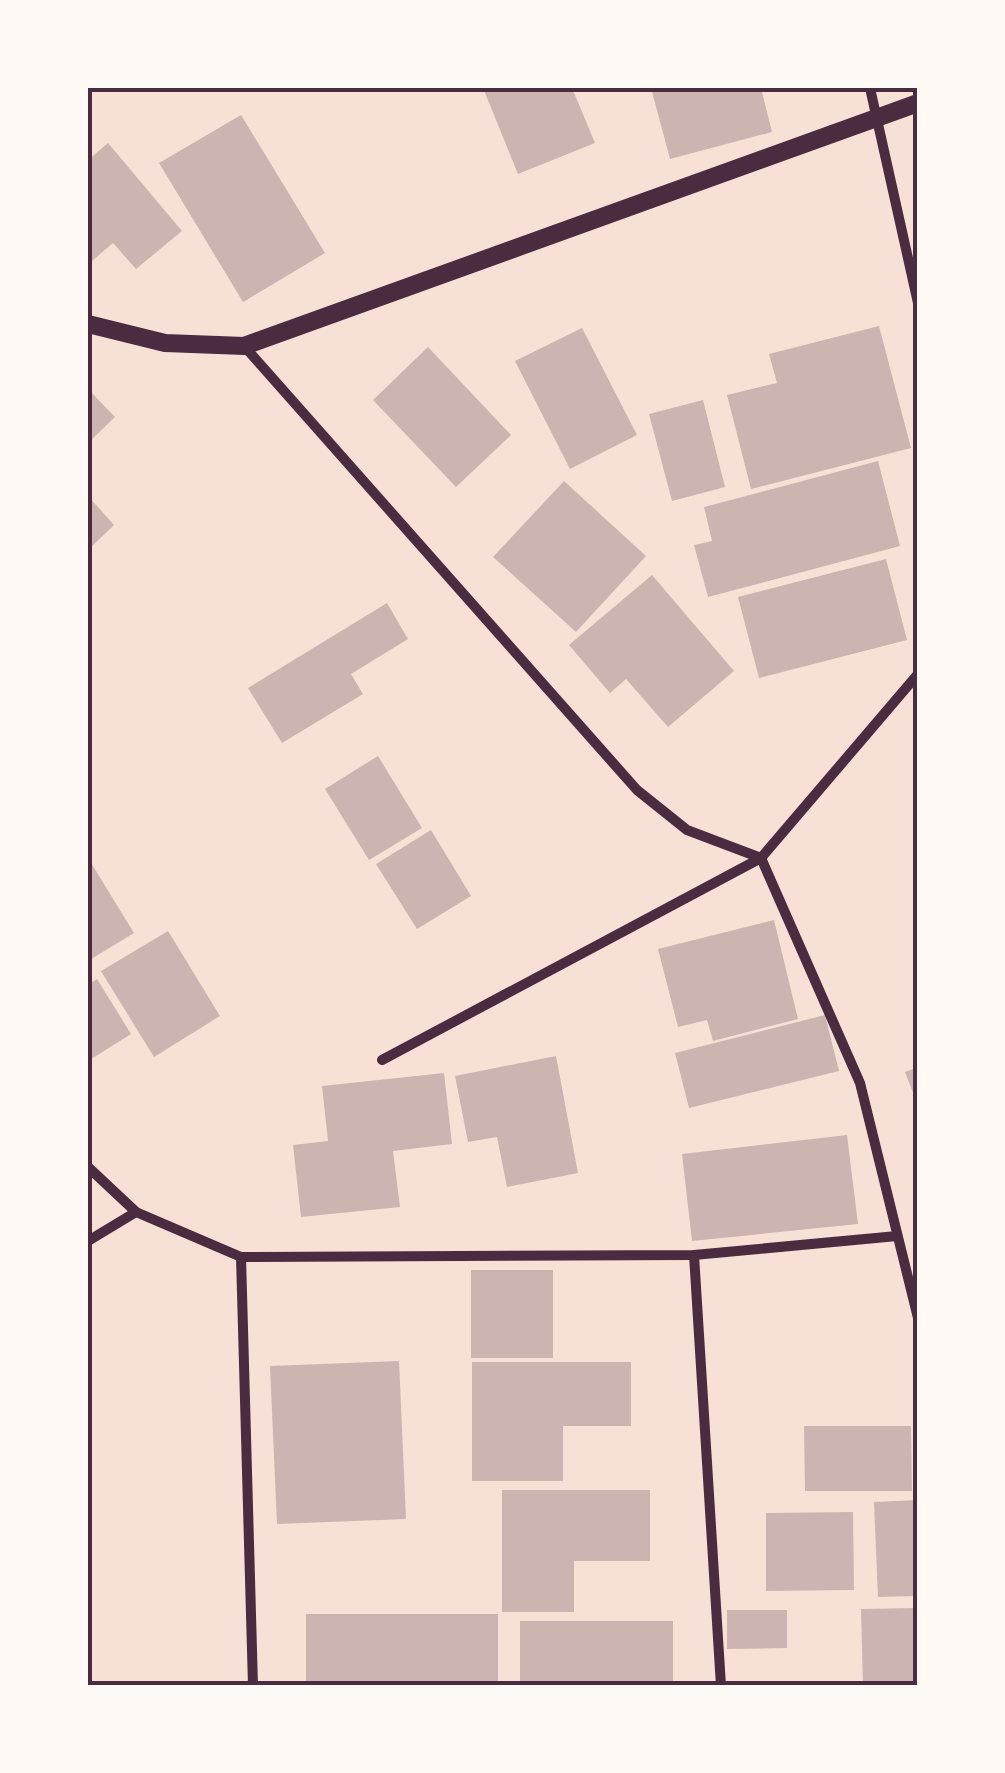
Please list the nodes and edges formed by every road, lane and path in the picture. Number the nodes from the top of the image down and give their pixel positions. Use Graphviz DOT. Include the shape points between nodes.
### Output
graph roads {
  1 [pos="870,88"];
  2 [pos="918,103"];
  3 [pos="876,116"];
  4 [pos="918,303"];
  5 [pos="89,327"];
  6 [pos="244,346"];
  7 [pos="918,674"];
  8 [pos="761,858"];
  9 [pos="382,1060"];
  10 [pos="88,1166"];
  11 [pos="136,1212"];
  12 [pos="897,1236"];
  13 [pos="88,1241"];
  14 [pos="694,1255"];
  15 [pos="241,1257"];
  16 [pos="918,1318"];
  17 [pos="254,1686"];
  18 [pos="721,1686"];
  1 -- 3 [label="street"];
  2 -- 3 [label="street"];
  3 -- 4 [label="street"];
  3 -- 6 [label="street"];
  5 -- 6 [label="street" via="165,343"];
  6 -- 8 [label="street" via="637,790 686,830"];
  7 -- 8 [label="street"];
  8 -- 9 [label="street"];
  8 -- 12 [label="street" via="860,1082"];
  10 -- 11 [label="street"];
  11 -- 13 [label="street"];
  11 -- 15 [label="street"];
  12 -- 14 [label="street"];
  12 -- 16 [label="street"];
  14 -- 15 [label="street"];
  14 -- 18 [label="street"];
  15 -- 17 [label="street"];
}
